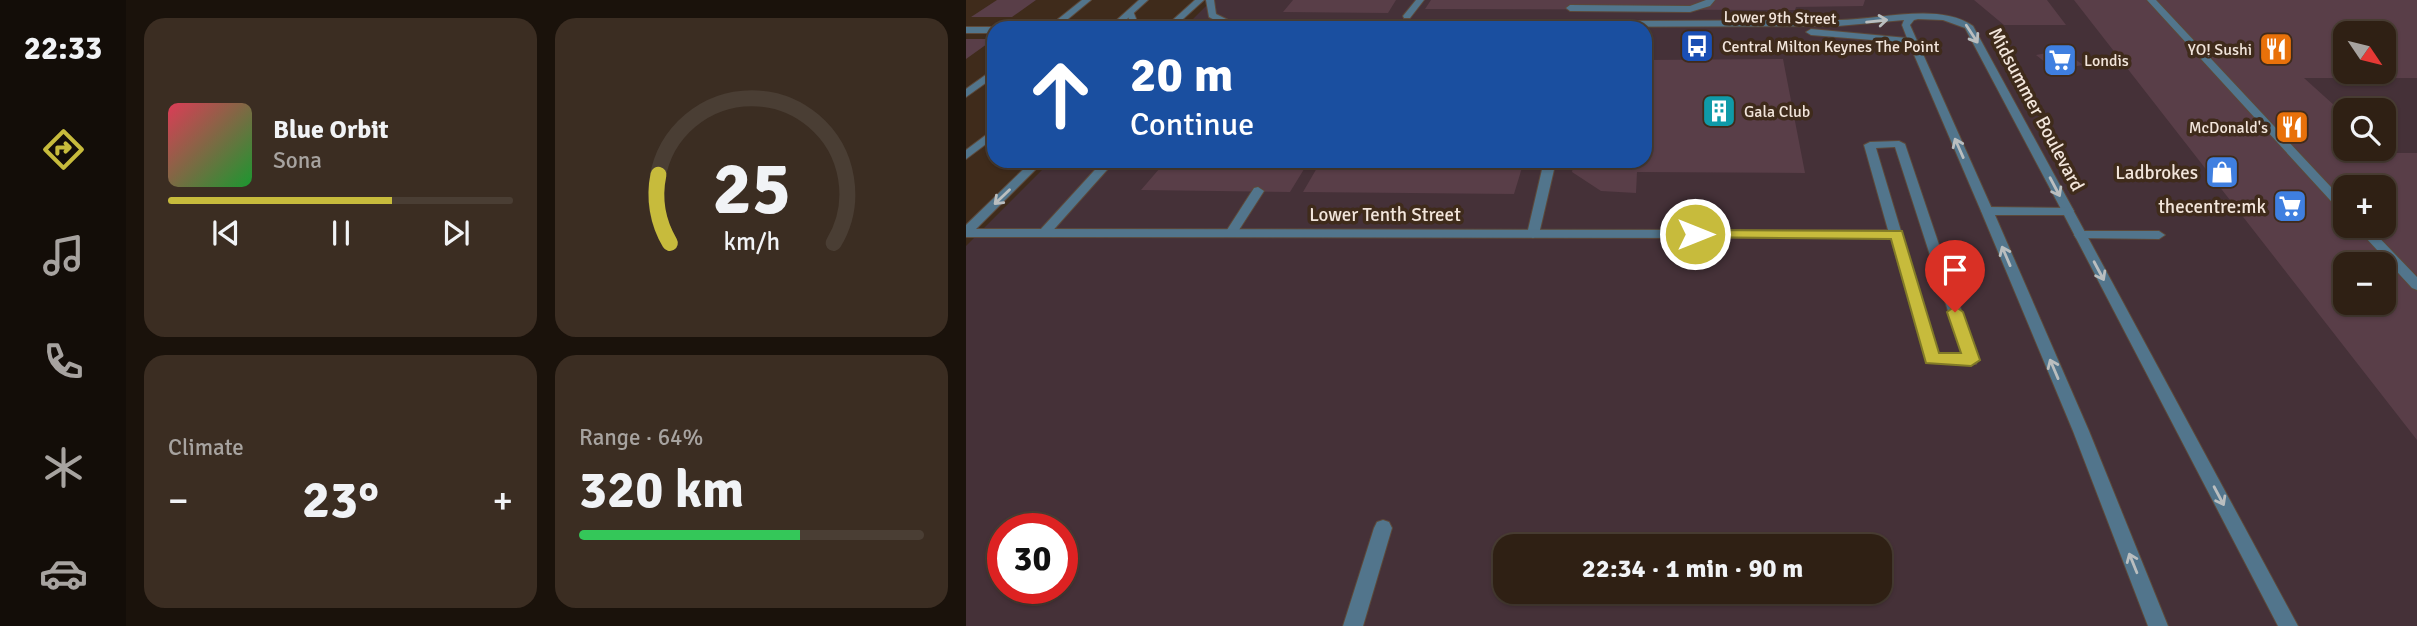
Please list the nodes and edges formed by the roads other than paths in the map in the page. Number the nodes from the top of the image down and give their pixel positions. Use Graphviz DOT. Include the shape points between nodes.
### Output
graph roads {
  1 [pos="1087,0"];
  2 [pos="1144,0"];
  3 [pos="1200,0"];
  4 [pos="1210,0"];
  5 [pos="1420,0"];
  6 [pos="1711,0"];
  7 [pos="2151,0"];
  8 [pos="1570,8"];
  9 [pos="1129,13"];
  10 [pos="1407,16"];
  11 [pos="1911,17"];
  12 [pos="1060,21"];
  13 [pos="1120,21"];
  14 [pos="1133,21"];
  15 [pos="1176,21"];
  16 [pos="1220,21"];
  17 [pos="1652,24"];
  18 [pos="966,30"];
  19 [pos="987,30"];
  20 [pos="1652,32"];
  21 [pos="1914,41"];
  22 [pos="987,78"];
  23 [pos="966,94"];
  24 [pos="987,138"];
  25 [pos="966,156"];
  26 [pos="1031,168"];
  27 [pos="1103,168"];
  28 [pos="1548,168"];
  29 [pos="1258,191"];
  30 [pos="2333,196"];
  31 [pos="1987,211"];
  32 [pos="2068,211"];
  33 [pos="966,232"];
  34 [pos="1044,233"];
  35 [pos="1231,233"];
  36 [pos="1533,234"];
  37 [pos="1896,234"];
  38 [pos="2080,235"];
  39 [pos="2159,235"];
  40 [pos="2372,238"];
  41 [pos="2417,285"];
  42 [pos="1384,528"];
  43 [pos="1353,626"];
  44 [pos="2158,626"];
  45 [pos="2288,626"];
  1 -- 12 [label="street"];
  2 -- 9 [label="street"];
  3 -- 15 [label="street"];
  4 -- 16 [label="street, Lower 9th Street, one-way" via="1212,15"];
  5 -- 10 [label="street"];
  6 -- 8 [label="street" via="1690,9"];
  7 -- 30 [label="street"];
  9 -- 13 [label="street"];
  9 -- 14 [label="street"];
  17 -- 11 [label="street, Lower 9th Street, one-way" via="1867,22"];
  11 -- 21 [label="street" via="1906,25"];
  11 -- 32 [label="street, Midsummer Boulevard, one-way" via="1951,17 1969,26"];
  18 -- 19 [label="street"];
  20 -- 21 [label="street, Lower 9th Street" via="1826,32"];
  31 -- 21 [label="street, one-way"];
  22 -- 23 [label="street"];
  24 -- 25 [label="street"];
  26 -- 33 [label="street, one-way"];
  27 -- 34 [label="street"];
  28 -- 36 [label="street"];
  29 -- 35 [label="street"];
  31 -- 32 [label="street"];
  44 -- 31 [label="street, one-way"];
  32 -- 38 [label="street, Midsummer Boulevard"];
  33 -- 34 [label="street, Lower Tenth Street"];
  34 -- 35 [label="street, Lower Tenth Street"];
  35 -- 36 [label="street, Lower Tenth Street"];
  36 -- 37 [label="street, Lower Tenth Street"];
  37 -- 37 [label="street" via="1870,145 1899,144 1971,360 1932,359"];
  38 -- 39 [label="street"];
  38 -- 45 [label="street, Midsummer Boulevard, one-way"];
  40 -- 41 [label="street"];
  42 -- 43 [label="street"];
}
